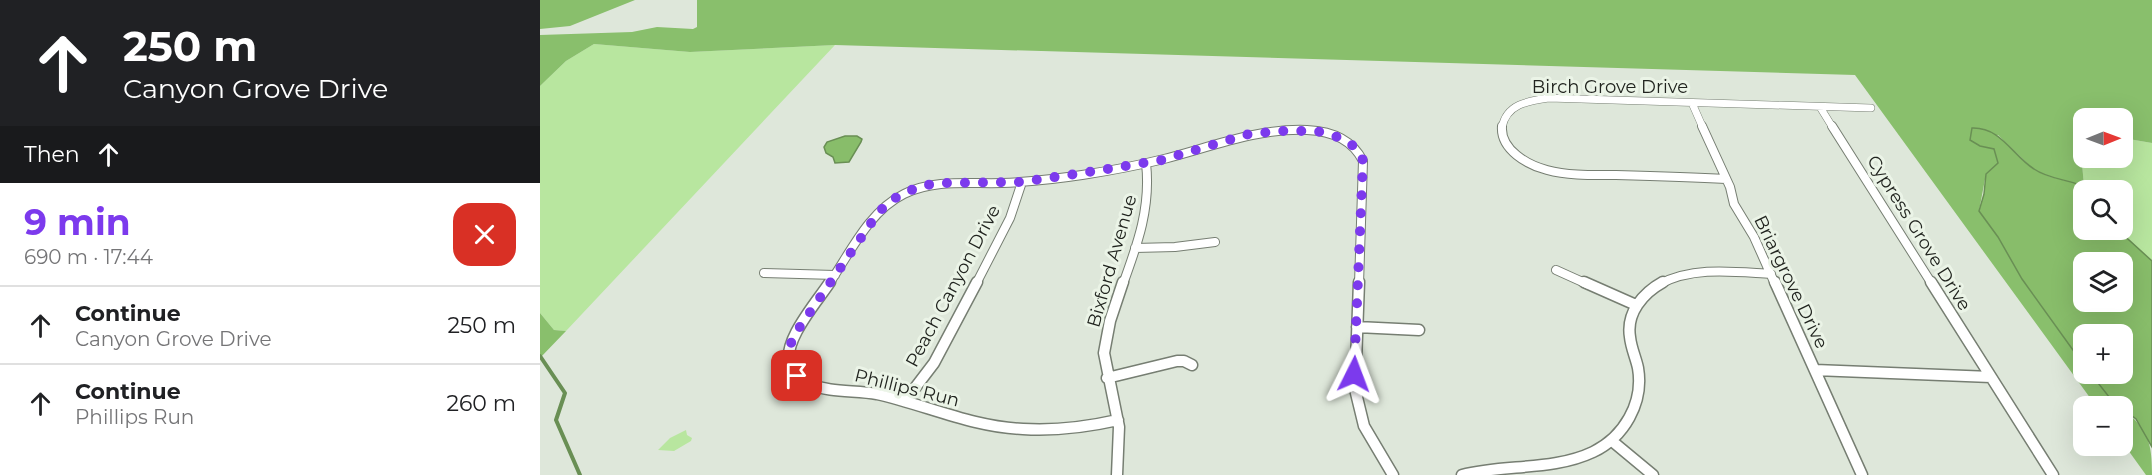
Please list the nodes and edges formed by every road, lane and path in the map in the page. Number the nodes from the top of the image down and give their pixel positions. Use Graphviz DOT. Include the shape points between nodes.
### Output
graph roads {
  1 [pos="1692,103"];
  2 [pos="1820,107"];
  3 [pos="1871,108"];
  4 [pos="1146,163"];
  5 [pos="1726,179"];
  6 [pos="1022,182"];
  7 [pos="1215,242"];
  8 [pos="1135,248"];
  9 [pos="1556,270"];
  10 [pos="764,273"];
  11 [pos="1770,274"];
  12 [pos="835,276"];
  13 [pos="1636,305"];
  14 [pos="1357,327"];
  15 [pos="1419,330"];
  16 [pos="1192,365"];
  17 [pos="1815,370"];
  18 [pos="1991,377"];
  19 [pos="1107,378"];
  20 [pos="905,401"];
  21 [pos="1118,420"];
  22 [pos="1611,441"];
  23 [pos="1117,475"];
  24 [pos="1393,475"];
  25 [pos="1462,475"];
  26 [pos="1653,475"];
  27 [pos="1862,475"];
  28 [pos="2053,475"];
  1 -- 2 [label="street, Birch Grove Drive"];
  1 -- 5 [label="street, Briargrove Drive"];
  1 -- 5 [label="street, Birch Grove Drive" via="1530,99 1507,111 1502,125 1504,139 1523,161 1550,171"];
  2 -- 3 [label="street, Birch Grove Drive"];
  2 -- 18 [label="street, Cypress Grove Drive"];
  4 -- 6 [label="street, Phillips Run"];
  4 -- 8 [label="street, Bixford Avenue" via="1148,206"];
  4 -- 14 [label="street, Phillips Run" via="1249,134 1305,130 1344,139 1363,161"];
  5 -- 11 [label="street, Briargrove Drive" via="1734,204"];
  6 -- 12 [label="street, Phillips Run" via="927,185 901,194 885,206"];
  6 -- 20 [label="street, Peach Canyon Drive" via="1010,218 944,346"];
  7 -- 8 [label="street"];
  8 -- 19 [label="street, Bixford Avenue" via="1106,340"];
  9 -- 13 [label="street"];
  10 -- 12 [label="street"];
  11 -- 13 [label="street" via="1686,274 1660,283"];
  11 -- 17 [label="street, Briargrove Drive"];
  12 -- 20 [label="street, Phillips Run" via="792,340 788,352 791,368 807,384"];
  13 -- 22 [label="street" via="1629,332 1639,377 1638,397 1630,417"];
  14 -- 15 [label="street"];
  14 -- 24 [label="street, Phillips Run" via="1354,374 1358,407 1364,426"];
  16 -- 19 [label="street" via="1177,361"];
  17 -- 18 [label="street"];
  17 -- 27 [label="street, Briargrove Drive"];
  18 -- 28 [label="street, Cypress Grove Drive"];
  19 -- 21 [label="street, Bixford Avenue"];
  20 -- 21 [label="street, Phillips Run" via="966,420 1011,428 1072,428"];
  21 -- 23 [label="street, Bixford Avenue"];
  22 -- 25 [label="street" via="1573,462 1497,467"];
  22 -- 26 [label="street"];
}
